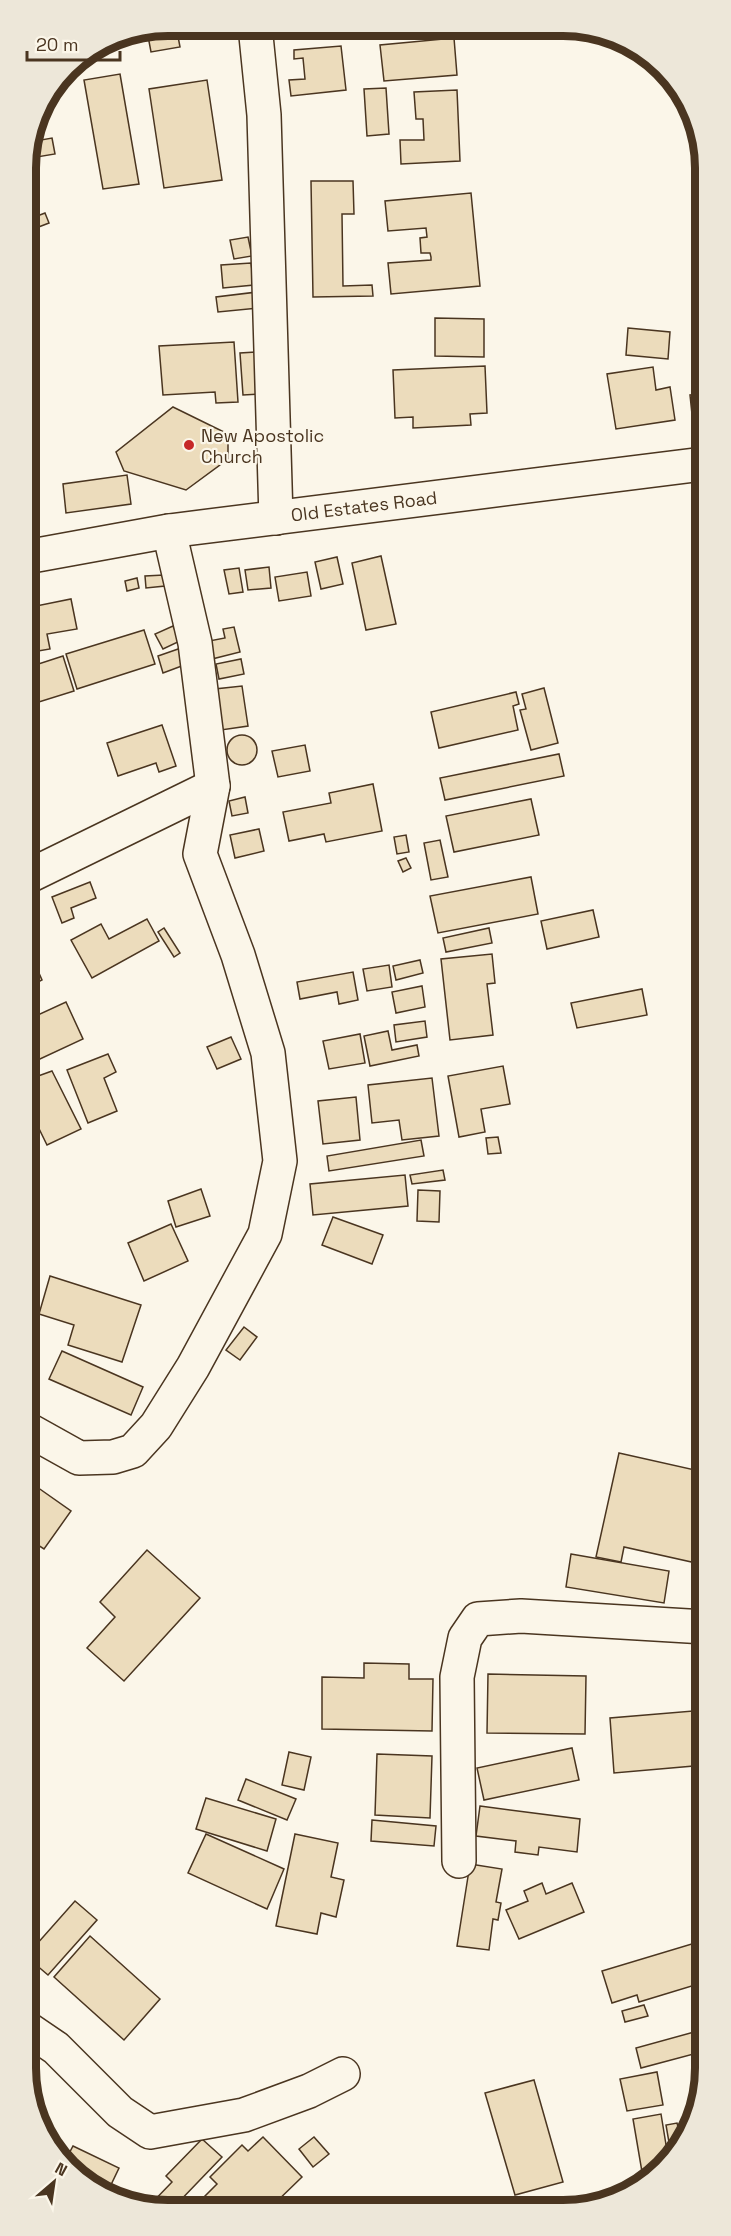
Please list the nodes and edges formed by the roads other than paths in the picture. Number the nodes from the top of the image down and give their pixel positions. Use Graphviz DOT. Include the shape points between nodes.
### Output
graph roads {
  1 [pos="256,36"];
  2 [pos="695,465"];
  3 [pos="276,518"];
  4 [pos="169,531"];
  5 [pos="36,555"];
  6 [pos="213,786"];
  7 [pos="36,873"];
  8 [pos="36,1434"];
  9 [pos="695,1626"];
  10 [pos="459,1861"];
  11 [pos="36,2034"];
  12 [pos="343,2074"];
  1 -- 3 [label="street" via="264,115"];
  2 -- 3 [label="street, Old Estates Road"];
  3 -- 4 [label="street, Old Estates Road"];
  4 -- 5 [label="street, Old Estates Road"];
  4 -- 6 [label="street" via="195,643"];
  6 -- 7 [label="street"];
  6 -- 8 [label="street" via="200,854 238,955 268,1053 280,1161 265,1234 193,1367 156,1426 133,1451 113,1457 79,1458"];
  9 -- 10 [label="street" via="520,1616 478,1619 465,1638 457,1677"];
  11 -- 12 [label="street" via="56,2048 120,2112 150,2132 244,2115"];
}
